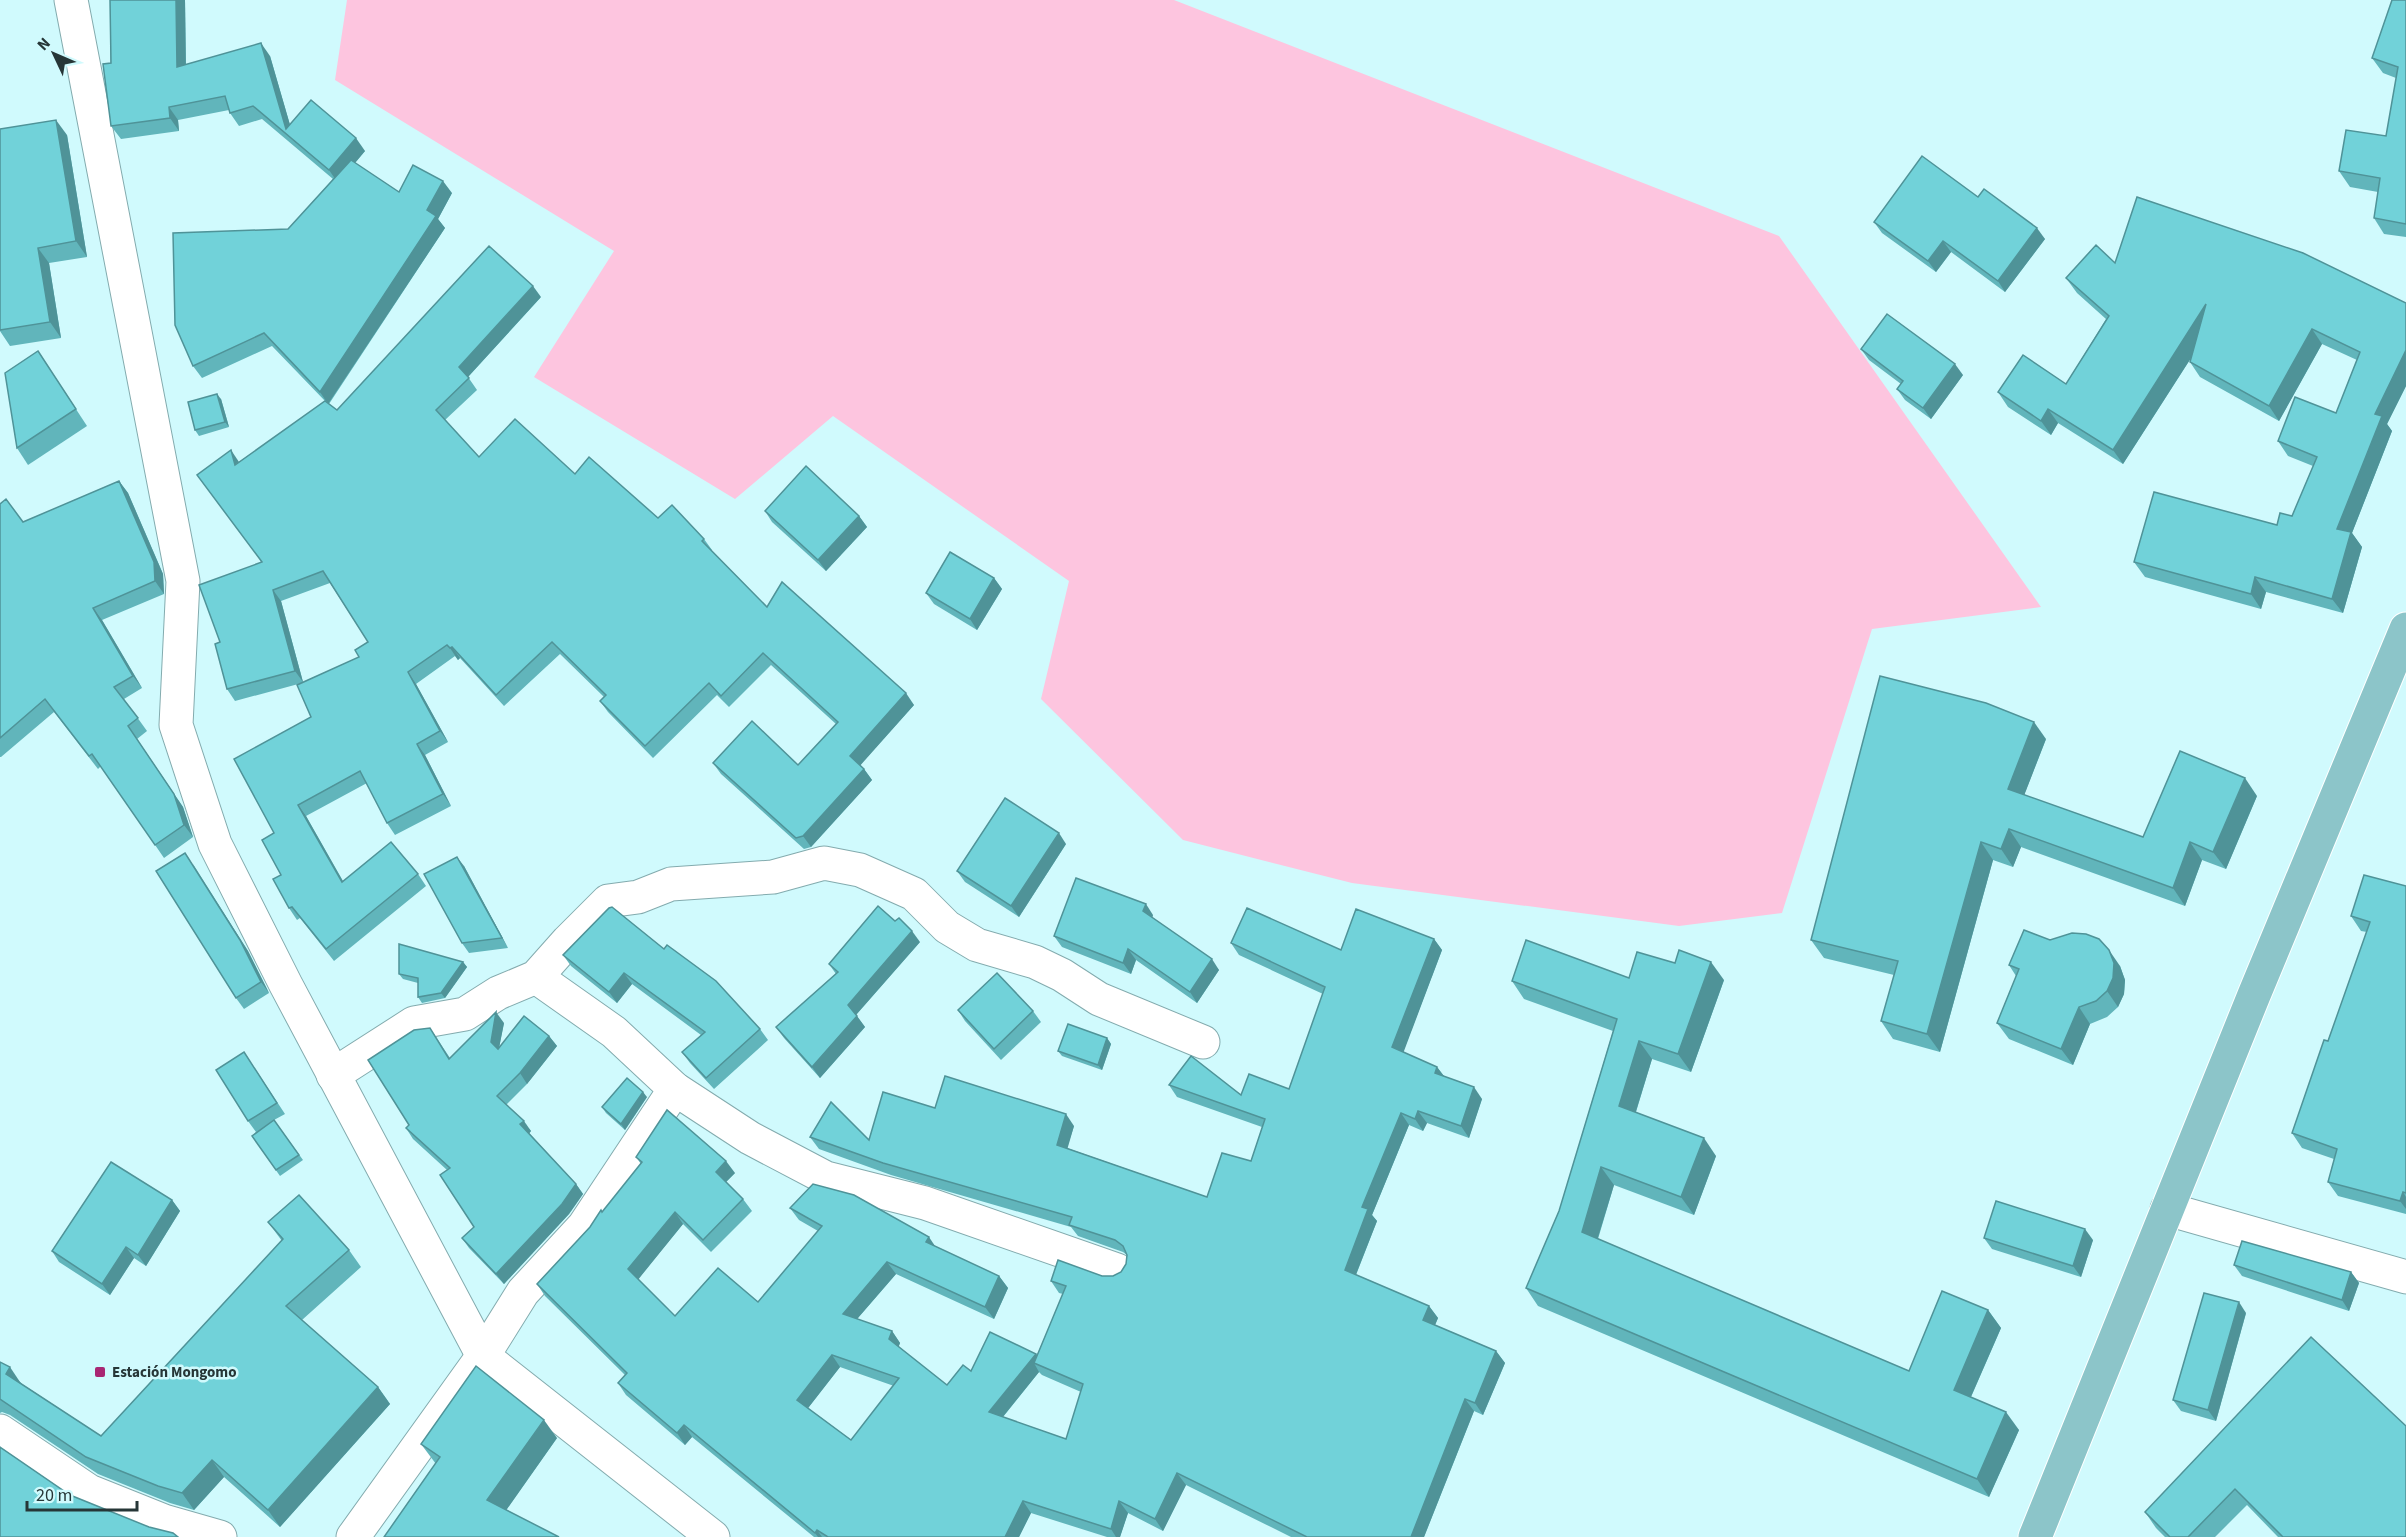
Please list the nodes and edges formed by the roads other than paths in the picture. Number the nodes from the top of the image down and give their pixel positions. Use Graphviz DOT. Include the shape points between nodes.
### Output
graph roads {
  1 [pos="71,0"];
  2 [pos="2406,629"];
  3 [pos="536,977"];
  4 [pos="1203,1042"];
  5 [pos="333,1075"];
  6 [pos="675,1089"];
  7 [pos="2167,1209"];
  8 [pos="1117,1270"];
  9 [pos="2406,1277"];
  10 [pos="483,1356"];
  11 [pos="0,1431"];
  12 [pos="220,1537"];
  13 [pos="353,1537"];
  14 [pos="713,1537"];
  15 [pos="2035,1537"];
  1 -- 5 [label="street" via="183,581 176,725 215,844"];
  2 -- 7 [label="main road"];
  3 -- 4 [label="street" via="608,901 638,897 671,884 773,878 824,863 860,870 914,894 947,927 977,945 1035,962 1099,999"];
  3 -- 5 [label="street" via="498,993 465,1014 414,1023"];
  3 -- 6 [label="street" via="614,1032"];
  5 -- 10 [label="street"];
  6 -- 8 [label="street" via="750,1138 826,1178 925,1203"];
  6 -- 10 [label="street" via="584,1226 523,1292"];
  7 -- 9 [label="street"];
  7 -- 15 [label="main road"];
  10 -- 13 [label="street"];
  10 -- 14 [label="street"];
  11 -- 12 [label="street" via="89,1491 164,1521"];
}
